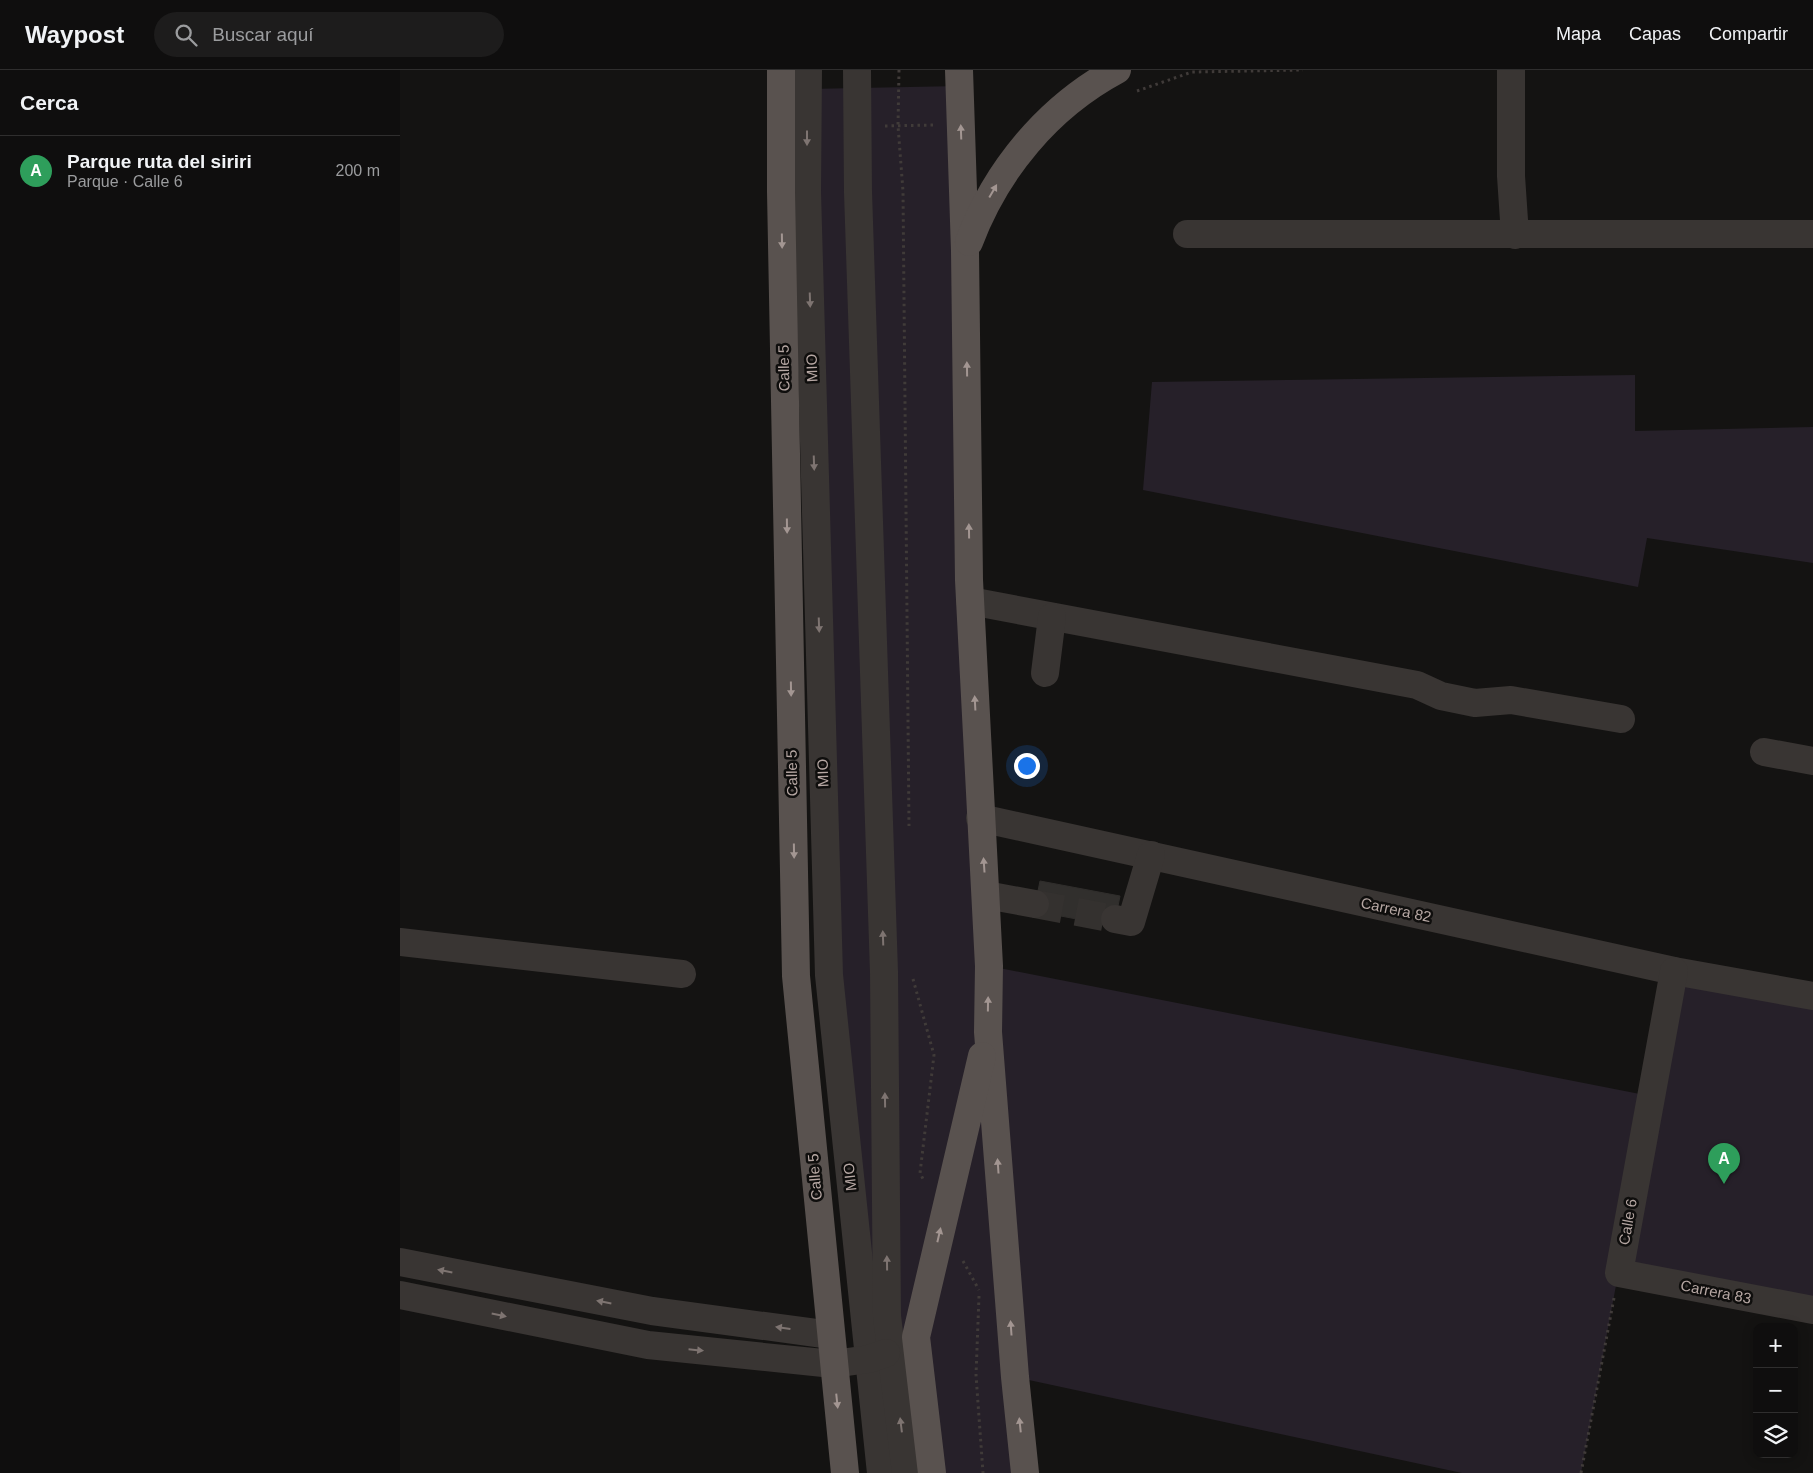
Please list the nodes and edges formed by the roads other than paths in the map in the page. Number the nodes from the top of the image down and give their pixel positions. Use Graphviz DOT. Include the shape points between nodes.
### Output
graph roads {
  1 [pos="781,70"];
  2 [pos="808,70"];
  3 [pos="857,70"];
  4 [pos="959,70"];
  5 [pos="1117,70"];
  6 [pos="1511,70"];
  7 [pos="1187,234"];
  8 [pos="1813,234"];
  9 [pos="1515,236"];
  10 [pos="966,251"];
  11 [pos="970,602"];
  12 [pos="1052,617"];
  13 [pos="1045,673"];
  14 [pos="1622,718"];
  15 [pos="1764,752"];
  16 [pos="1813,761"];
  17 [pos="980,818"];
  18 [pos="1151,856"];
  19 [pos="986,894"];
  20 [pos="1036,904"];
  21 [pos="1115,920"];
  22 [pos="400,942"];
  23 [pos="1674,971"];
  24 [pos="682,974"];
  25 [pos="1813,996"];
  26 [pos="988,1032"];
  27 [pos="400,1262"];
  28 [pos="1619,1273"];
  29 [pos="400,1294"];
  30 [pos="1813,1310"];
  31 [pos="831,1335"];
  32 [pos="916,1337"];
  33 [pos="881,1355"];
  34 [pos="833,1364"];
  35 [pos="845,1473"];
  36 [pos="881,1473"];
  37 [pos="906,1473"];
  38 [pos="932,1473"];
  39 [pos="1025,1473"];
  1 -- 31 [label="main road, Calle 5, one-way" via="796,976"];
  2 -- 33 [label="street, MIO, one-way" via="807,192 829,975"];
  33 -- 3 [label="street, MIO, one-way" via="888,1316 884,972 858,201"];
  10 -- 4 [label="main road, one-way"];
  10 -- 5 [label="main road, one-way" via="986,203 1028,141 1076,96"];
  6 -- 9 [label="street"];
  7 -- 9 [label="street"];
  8 -- 9 [label="street"];
  11 -- 10 [label="main road, one-way"];
  11 -- 12 [label="street"];
  17 -- 11 [label="main road, one-way"];
  12 -- 13 [label="street"];
  12 -- 14 [label="street" via="1417,685 1441,696 1475,703 1511,700"];
  15 -- 16 [label="street"];
  17 -- 18 [label="street, Carrera 82"];
  19 -- 17 [label="main road, one-way"];
  18 -- 21 [label="street" via="1131,922"];
  18 -- 23 [label="street, Carrera 82"];
  19 -- 20 [label="street"];
  26 -- 19 [label="main road, one-way"];
  22 -- 24 [label="street"];
  23 -- 25 [label="street, Carrera 82"];
  23 -- 28 [label="street, Calle 6"];
  32 -- 26 [label="main road, one-way"];
  39 -- 26 [label="main road, one-way"];
  31 -- 27 [label="street, one-way" via="652,1311"];
  28 -- 30 [label="street, Carrera 83"];
  29 -- 34 [label="street, one-way" via="648,1345"];
  31 -- 34 [label="main road, Calle 5"];
  32 -- 33 [label="street"];
  32 -- 38 [label="main road"];
  33 -- 34 [label="street"];
  33 -- 36 [label="street, MIO"];
  37 -- 33 [label="street, MIO, one-way"];
  34 -- 35 [label="main road, Calle 5, one-way"];
}
